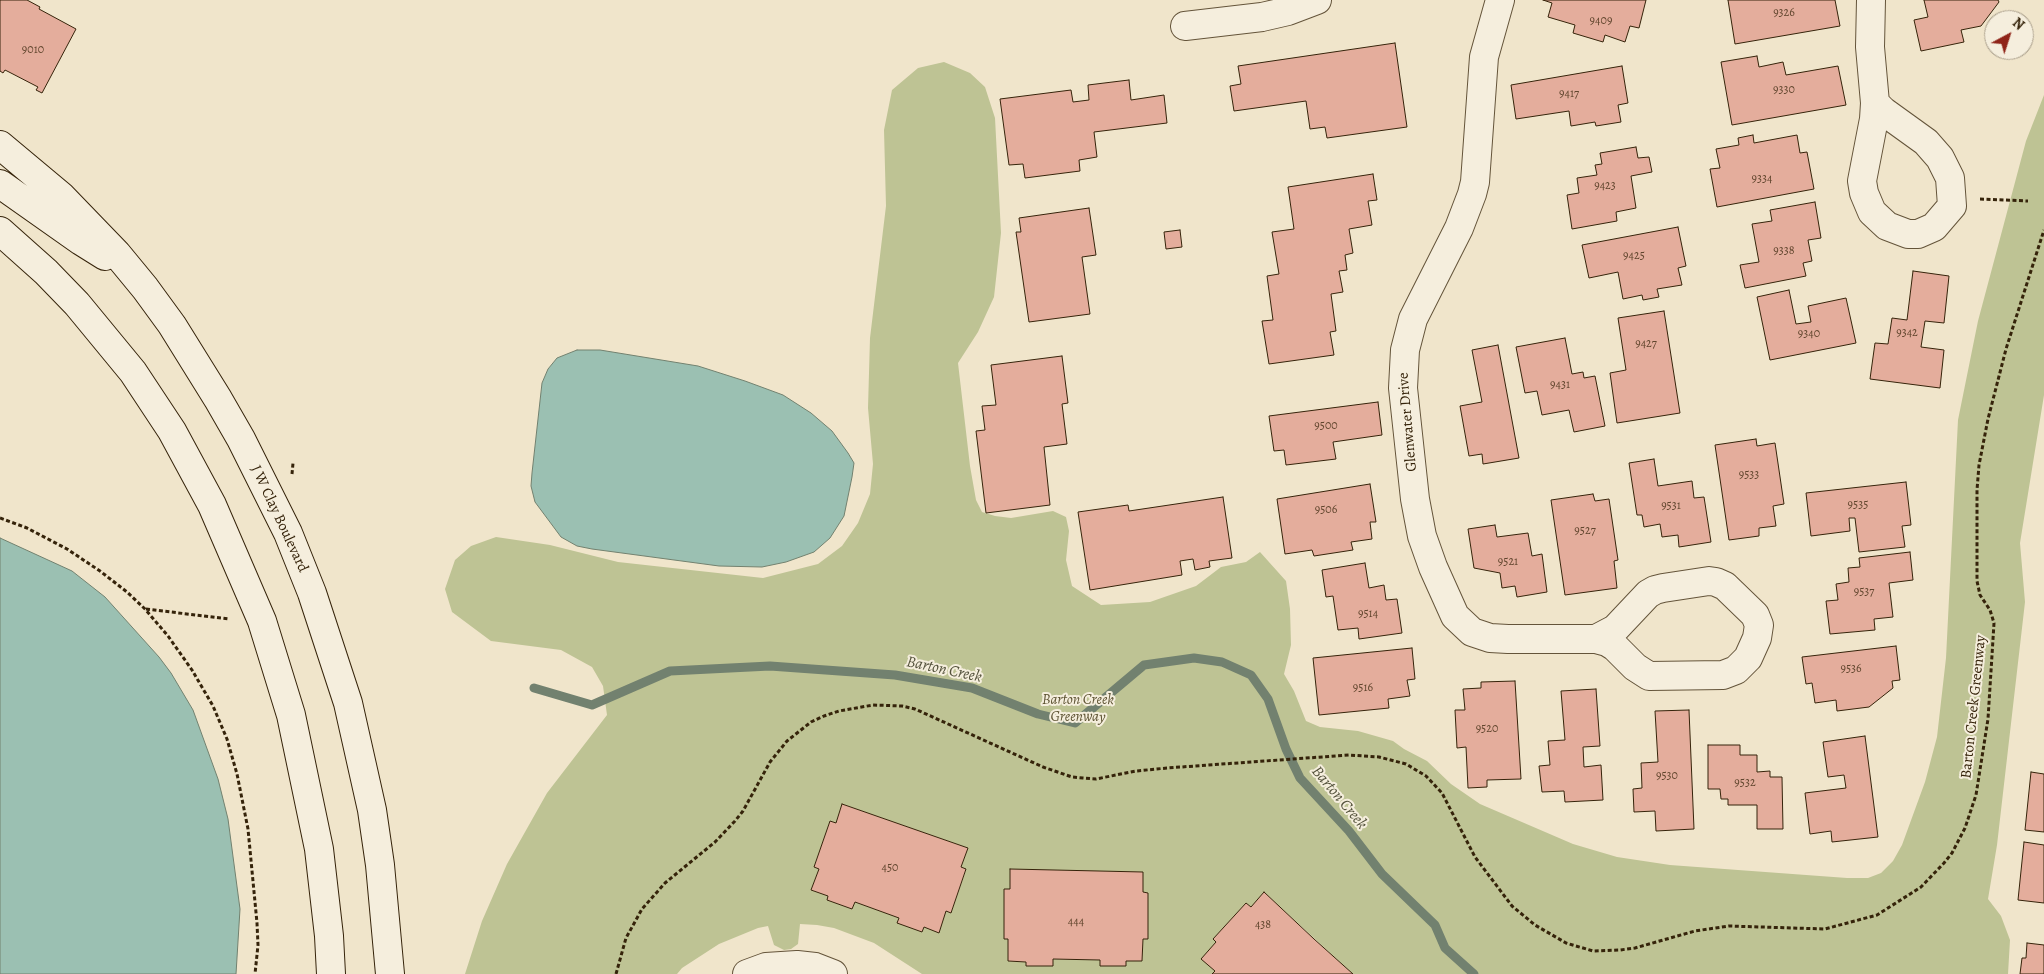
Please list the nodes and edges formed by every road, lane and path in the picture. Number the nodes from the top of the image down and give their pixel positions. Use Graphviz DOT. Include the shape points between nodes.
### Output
graph roads {
  1 [pos="1317,0"];
  2 [pos="1500,0"];
  3 [pos="1871,0"];
  4 [pos="1185,26"];
  5 [pos="1875,103"];
  6 [pos="0,145"];
  7 [pos="0,184"];
  8 [pos="1974,199"];
  9 [pos="2028,201"];
  10 [pos="2044,230"];
  11 [pos="0,231"];
  12 [pos="125,264"];
  13 [pos="0,518"];
  14 [pos="145,609"];
  15 [pos="230,619"];
  16 [pos="1596,639"];
  17 [pos="255,974"];
  18 [pos="330,974"];
  19 [pos="390,974"];
  20 [pos="616,974"];
  21 [pos="747,974"];
  22 [pos="833,974"];
  1 -- 4 [label="street" via="1288,11"];
  2 -- 16 [label="street, Glenwater Drive" via="1484,57 1475,182 1459,228 1413,319 1405,350 1403,388 1415,499 1422,536 1433,567 1455,616 1463,626 1490,638"];
  3 -- 5 [label="street" via="1870,47"];
  5 -- 5 [label="street" via="1862,181 1864,193 1872,212 1887,226 1918,234 1934,227 1952,206 1950,178 1940,158 1926,142"];
  6 -- 12 [label="street, J W Clay Boulevard" via="61,196"];
  7 -- 12 [label="street" via="95,251"];
  8 -- 9 [label="path"];
  10 -- 20 [label="path, Barton Creek Greenway" via="2006,349 1979,465 1977,581 1980,595 1990,610 1994,629 1988,719 1976,795 1952,853 1914,892 1877,915 1825,929 1729,926 1695,931 1628,949 1586,949 1550,934 1512,906 1475,857 1442,793 1426,776 1406,764 1349,754 1136,771 1096,779 1077,778 1043,767 915,709 873,706 824,716 787,741 770,762 735,821 653,896 629,931"];
  11 -- 18 [label="street" via="77,304 133,372 172,431 212,505 262,622 291,715 319,849"];
  12 -- 19 [label="street, J W Clay Boulevard" via="181,339 241,439 288,533 312,593 348,703 372,810"];
  13 -- 14 [label="path" via="67,549 100,571"];
  14 -- 15 [label="path"];
  14 -- 17 [label="path" via="192,670 227,739 250,847 258,945"];
  16 -- 16 [label="street, Glenwater Drive" via="1608,642 1649,676 1723,675 1736,670 1748,658 1759,625 1751,610 1725,586 1709,581 1655,590 1615,629"];
  21 -- 22 [label="street" via="766,967 797,965"];
}
